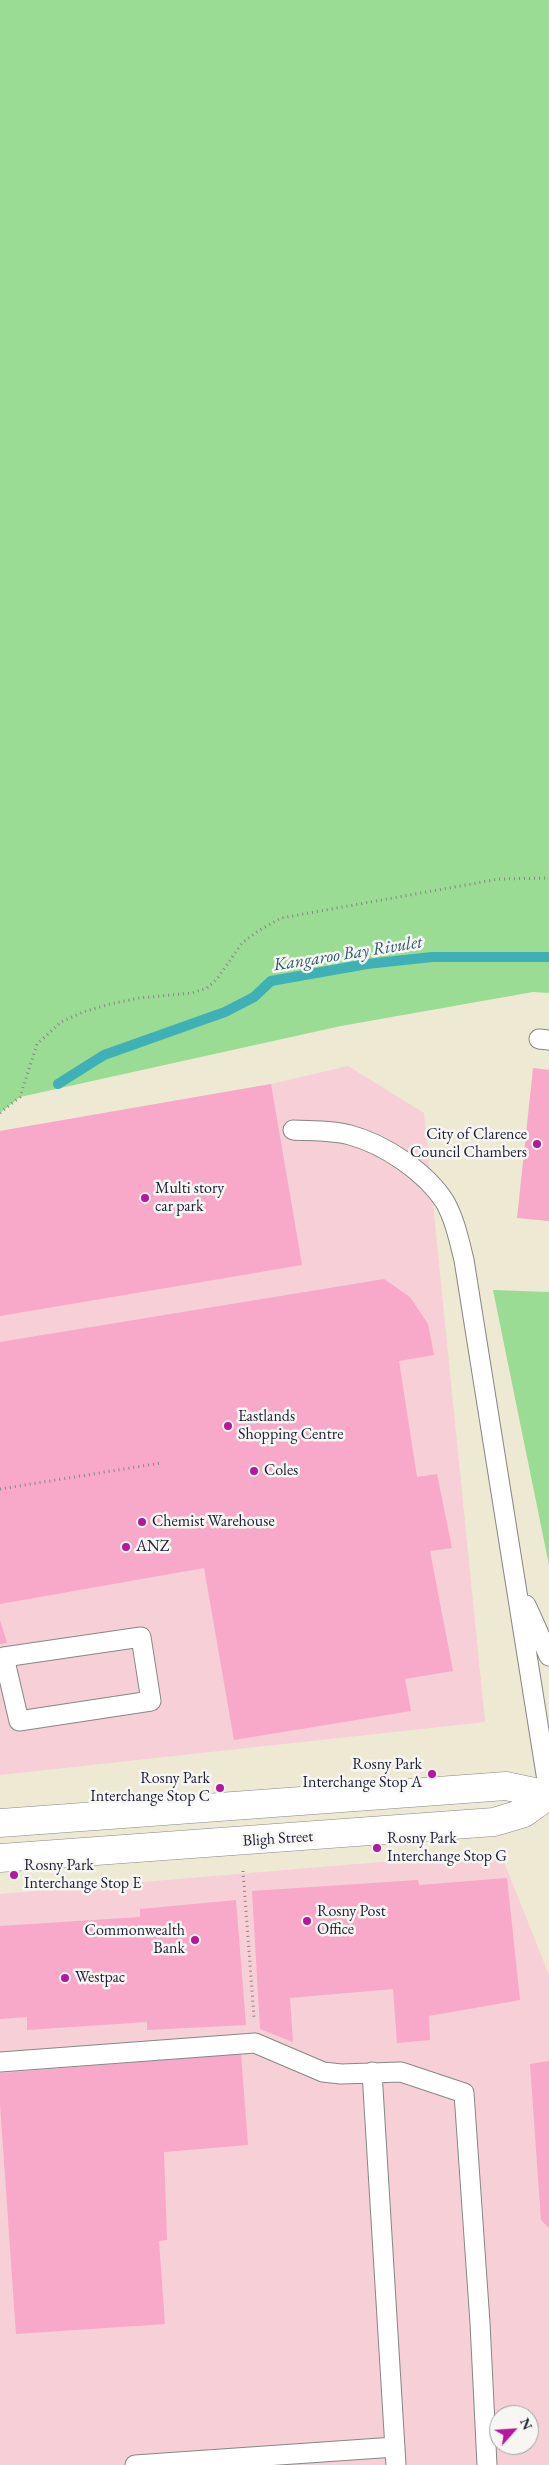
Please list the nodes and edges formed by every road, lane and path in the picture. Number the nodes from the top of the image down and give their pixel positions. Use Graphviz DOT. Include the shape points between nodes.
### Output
graph roads {
  1 [pos="549,878"];
  2 [pos="0,1113"];
  3 [pos="293,1130"];
  4 [pos="161,1463"];
  5 [pos="0,1489"];
  6 [pos="515,1579"];
  7 [pos="549,1656"];
  8 [pos="2,1658"];
  9 [pos="549,1795"];
  10 [pos="0,1823"];
  11 [pos="240,1841"];
  12 [pos="0,1858"];
  13 [pos="256,2043"];
  14 [pos="0,2062"];
  15 [pos="372,2072"];
  16 [pos="396,2456"];
  17 [pos="135,2465"];
  18 [pos="487,2465"];
  1 -- 2 [label="path" via="499,879 281,918 242,943 218,979 207,988 110,1004 61,1022 37,1044 20,1097"];
  3 -- 6 [label="lane" via="350,1135 377,1146 427,1181 454,1221 464,1260"];
  4 -- 5 [label="path"];
  6 -- 7 [label="lane"];
  6 -- 9 [label="lane"];
  8 -- 8 [label="lane" via="141,1637 151,1702 19,1721"];
  9 -- 10 [label="street" via="521,1788 490,1787"];
  9 -- 11 [label="street, Bligh Street" via="524,1813 494,1822"];
  11 -- 12 [label="street, Bligh Street"];
  11 -- 13 [label="path"];
  13 -- 14 [label="lane"];
  13 -- 15 [label="lane" via="322,2072"];
  15 -- 16 [label="lane"];
  15 -- 18 [label="lane" via="401,2072 464,2093"];
  16 -- 17 [label="lane"];
}
